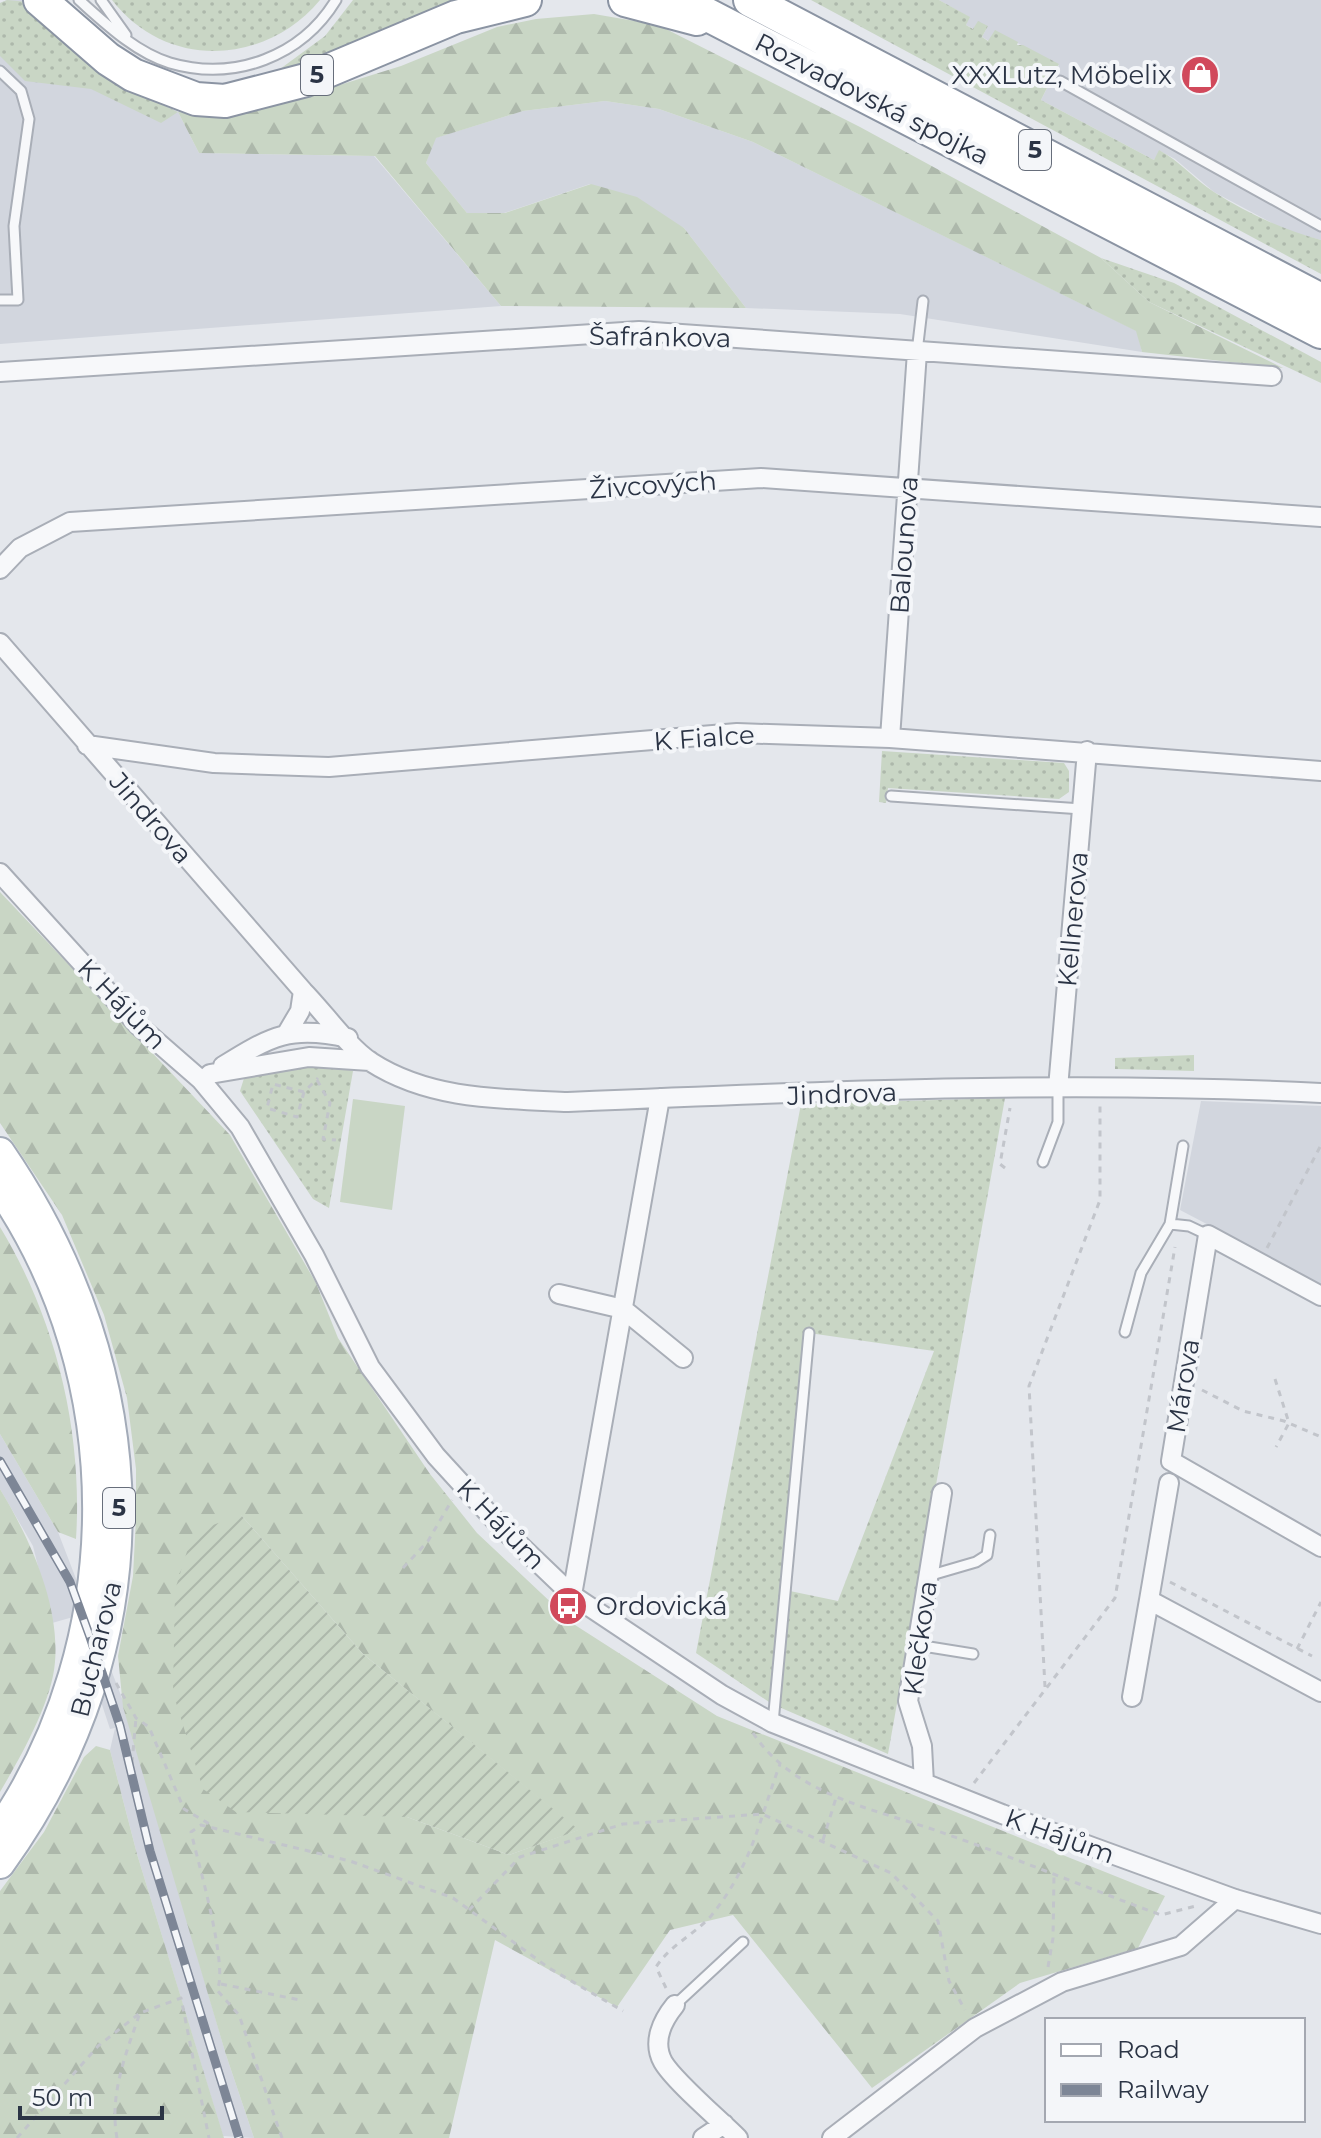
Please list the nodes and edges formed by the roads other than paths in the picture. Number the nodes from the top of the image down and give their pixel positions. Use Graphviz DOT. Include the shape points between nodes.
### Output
graph roads {
  1 [pos="40,0"];
  2 [pos="56,0"];
  3 [pos="79,0"];
  4 [pos="101,0"];
  5 [pos="336,0"];
  6 [pos="525,0"];
  7 [pos="625,0"];
  8 [pos="679,0"];
  9 [pos="750,0"];
  10 [pos="783,34"];
  11 [pos="120,52"];
  12 [pos="0,71"];
  13 [pos="1060,81"];
  14 [pos="1321,226"];
  15 [pos="0,300"];
  16 [pos="1321,300"];
  17 [pos="923,301"];
  18 [pos="1321,332"];
  19 [pos="917,352"];
  20 [pos="0,372"];
  21 [pos="1272,376"];
  22 [pos="908,488"];
  23 [pos="1321,517"];
  24 [pos="0,569"];
  25 [pos="0,643"];
  26 [pos="890,738"];
  27 [pos="87,745"];
  28 [pos="1087,751"];
  29 [pos="1321,771"];
  30 [pos="891,796"];
  31 [pos="1082,809"];
  32 [pos="0,873"];
  33 [pos="303,991"];
  34 [pos="287,1033"];
  35 [pos="348,1038"];
  36 [pos="370,1061"];
  37 [pos="205,1077"];
  38 [pos="1058,1088"];
  39 [pos="1321,1093"];
  40 [pos="660,1098"];
  41 [pos="1183,1146"];
  42 [pos="0,1152"];
  43 [pos="1043,1162"];
  44 [pos="0,1188"];
  45 [pos="1174,1224"];
  46 [pos="1208,1235"];
  47 [pos="559,1294"];
  48 [pos="1321,1296"];
  49 [pos="623,1309"];
  50 [pos="1125,1332"];
  51 [pos="809,1333"];
  52 [pos="683,1358"];
  53 [pos="1169,1483"];
  54 [pos="942,1493"];
  55 [pos="990,1535"];
  56 [pos="1321,1547"];
  57 [pos="928,1576"];
  58 [pos="572,1595"];
  59 [pos="1149,1600"];
  60 [pos="917,1645"];
  61 [pos="973,1654"];
  62 [pos="1321,1692"];
  63 [pos="1132,1697"];
  64 [pos="773,1723"];
  65 [pos="924,1783"];
  66 [pos="0,1829"];
  67 [pos="0,1864"];
  68 [pos="1231,1904"];
  69 [pos="1318,1919"];
  70 [pos="743,1942"];
  71 [pos="675,2005"];
  72 [pos="724,2124"];
  73 [pos="703,2138"];
  74 [pos="738,2138"];
  75 [pos="832,2138"];
  1 -- 11 [label="highway, 5"];
  2 -- 11 [label="highway"];
  3 -- 11 [label="lane"];
  4 -- 11 [label="lane"];
  5 -- 11 [label="lane" via="309,36 261,61 227,69"];
  6 -- 11 [label="highway, 5" via="456,17 306,80 225,101 163,89"];
  7 -- 10 [label="highway, 5"];
  8 -- 10 [label="highway, Rozvadovská spojka"];
  9 -- 10 [label="highway, Rozvadovská spojka / 5"];
  10 -- 16 [label="highway, Rozvadovská spojka / 5"];
  10 -- 18 [label="highway, Rozvadovská spojka / 5"];
  12 -- 15 [label="lane" via="21,91 29,119 14,226 18,300"];
  13 -- 14 [label="lane"];
  17 -- 19 [label="lane"];
  19 -- 20 [label="street, Šafránkova" via="639,331"];
  19 -- 21 [label="street, Šafránkova"];
  19 -- 22 [label="street, Balounova"];
  22 -- 23 [label="street, Živcových"];
  22 -- 24 [label="street, Živcových" via="761,478 70,522 20,548"];
  22 -- 26 [label="street, Balounova"];
  25 -- 27 [label="street, Jindrova"];
  26 -- 27 [label="street, K Fialce" via="737,733 329,767 214,763"];
  26 -- 28 [label="street, K Fialce"];
  27 -- 33 [label="street, Jindrova"];
  28 -- 29 [label="street, K Fialce"];
  28 -- 31 [label="street, Kellnerova"];
  30 -- 31 [label="lane"];
  31 -- 38 [label="street, Kellnerova"];
  32 -- 37 [label="street, K Hájům" via="139,1026"];
  33 -- 34 [label="street" via="300,1011"];
  33 -- 35 [label="street, Jindrova"];
  34 -- 35 [label="street" via="318,1031"];
  34 -- 37 [label="street" via="269,1037"];
  35 -- 36 [label="street, Jindrova"];
  36 -- 37 [label="street, Jindrova" via="309,1057"];
  36 -- 40 [label="street, Jindrova" via="413,1082 488,1099"];
  37 -- 58 [label="street, K Hájům" via="314,1255 370,1367 459,1482"];
  38 -- 39 [label="street, Jindrova"];
  38 -- 40 [label="street, Jindrova"];
  38 -- 43 [label="lane" via="1058,1122"];
  40 -- 49 [label="street"];
  41 -- 45 [label="lane"];
  42 -- 67 [label="main road, Bucharova / 5" via="46,1223 87,1320 110,1401 119,1518 108,1627 84,1708 47,1795"];
  44 -- 66 [label="main road, Bucharova / 5" via="35,1247 71,1336 89,1406 97,1479 96,1559 78,1663 44,1756"];
  45 -- 46 [label="lane"];
  45 -- 50 [label="lane" via="1141,1273"];
  46 -- 48 [label="street"];
  46 -- 56 [label="street, Márova" via="1171,1461"];
  47 -- 49 [label="street"];
  49 -- 52 [label="street"];
  49 -- 58 [label="street"];
  51 -- 64 [label="lane"];
  53 -- 59 [label="street"];
  54 -- 57 [label="street, Klečkova"];
  55 -- 57 [label="lane" via="987,1555"];
  57 -- 60 [label="street, Klečkova"];
  58 -- 64 [label="street, K Hájům" via="734,1703"];
  59 -- 62 [label="street"];
  59 -- 63 [label="street"];
  60 -- 61 [label="lane"];
  60 -- 65 [label="street, Klečkova" via="908,1701 922,1746"];
  64 -- 65 [label="street, K Hájům"];
  65 -- 68 [label="street, K Hájům"];
  68 -- 69 [label="street, K Hájům"];
  68 -- 75 [label="street" via="1181,1946 1062,1982 975,2028"];
  70 -- 71 [label="lane"];
  71 -- 72 [label="street" via="661,2022 663,2061"];
  72 -- 73 [label="street"];
  72 -- 74 [label="street"];
}
